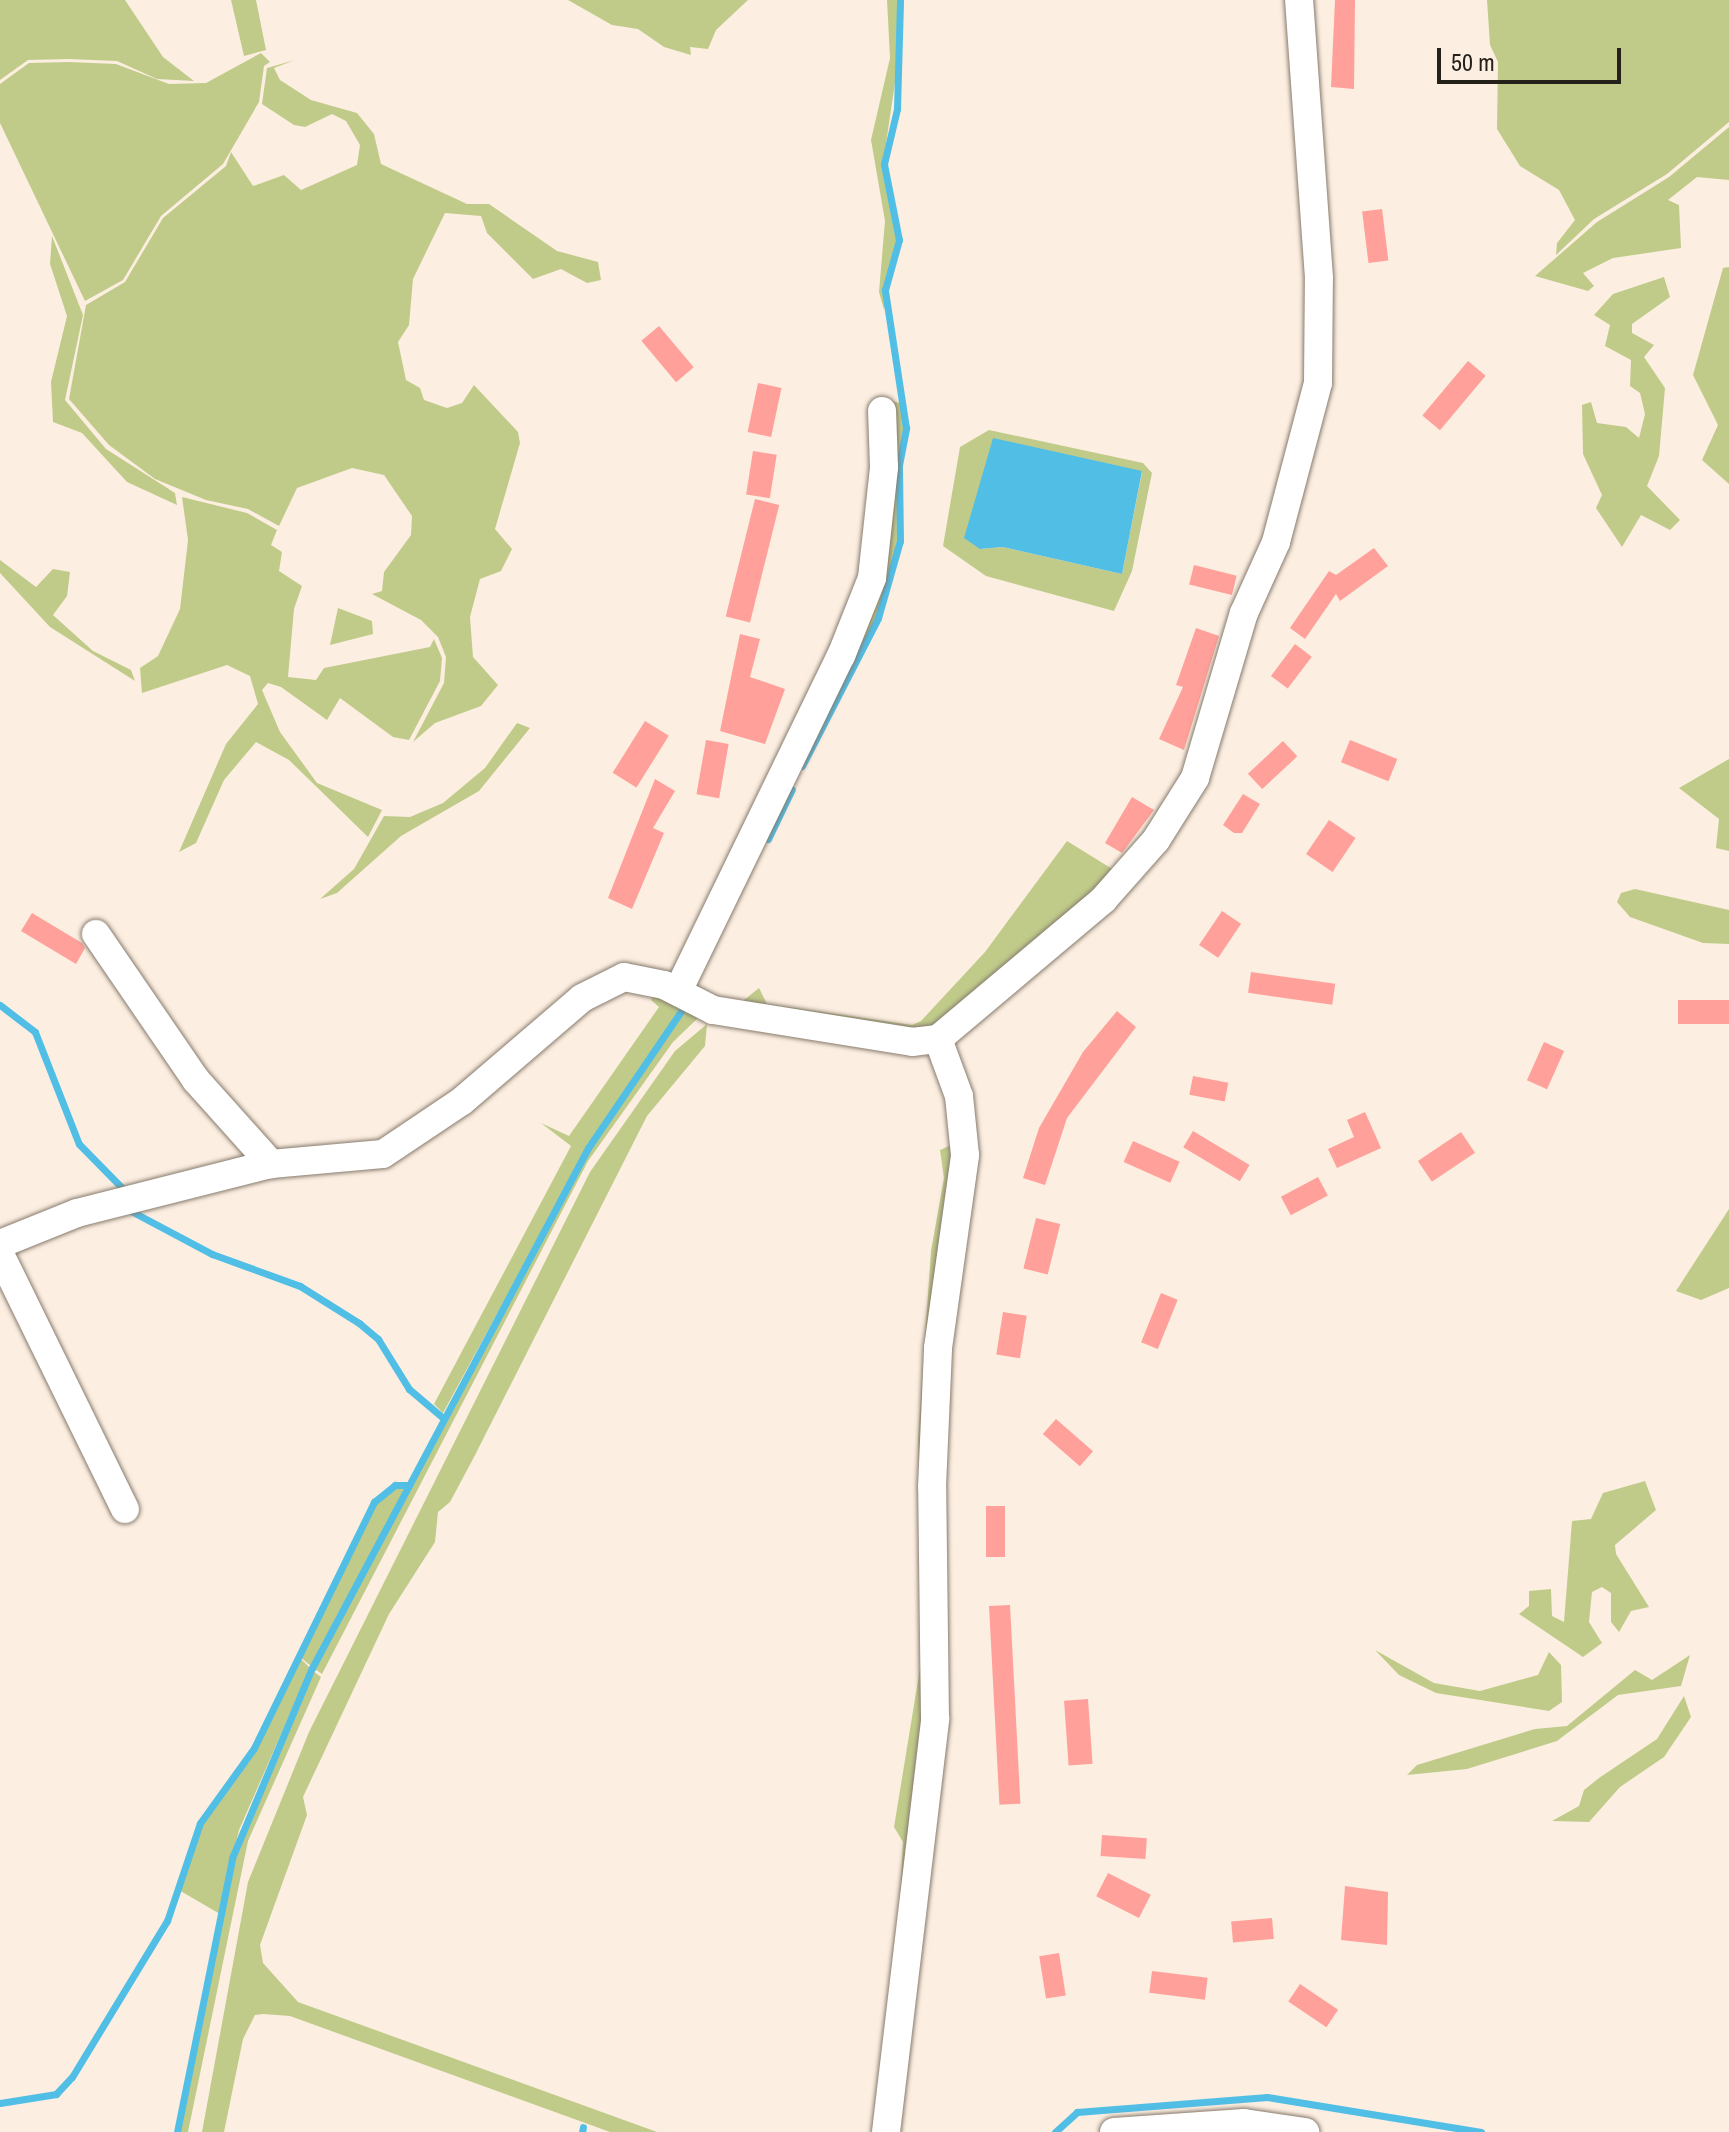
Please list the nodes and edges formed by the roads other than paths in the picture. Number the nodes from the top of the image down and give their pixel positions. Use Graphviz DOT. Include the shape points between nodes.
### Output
graph roads {
  1 [pos="1299,0"];
  2 [pos="882,411"];
  3 [pos="96,934"];
  4 [pos="678,991"];
  5 [pos="938,1039"];
  6 [pos="271,1164"];
  7 [pos="0,1244"];
  8 [pos="0,1254"];
  9 [pos="125,1509"];
  10 [pos="886,2132"];
  11 [pos="1114,2132"];
  12 [pos="1305,2132"];
  1 -- 5 [label="street" via="1319,278 1318,383 1276,542 1244,613 1215,724 1195,778 1147,850 1103,900"];
  2 -- 4 [label="street" via="883,481 872,578 841,656"];
  3 -- 6 [label="street" via="196,1080"];
  4 -- 5 [label="street" via="713,1010 912,1042"];
  4 -- 6 [label="street" via="641,977 606,984 462,1101 383,1154"];
  5 -- 10 [label="street" via="959,1096 965,1155 938,1348 932,1487 935,1719"];
  6 -- 7 [label="street" via="77,1213"];
  8 -- 9 [label="street"];
  11 -- 12 [label="street" via="1244,2123"];
}
